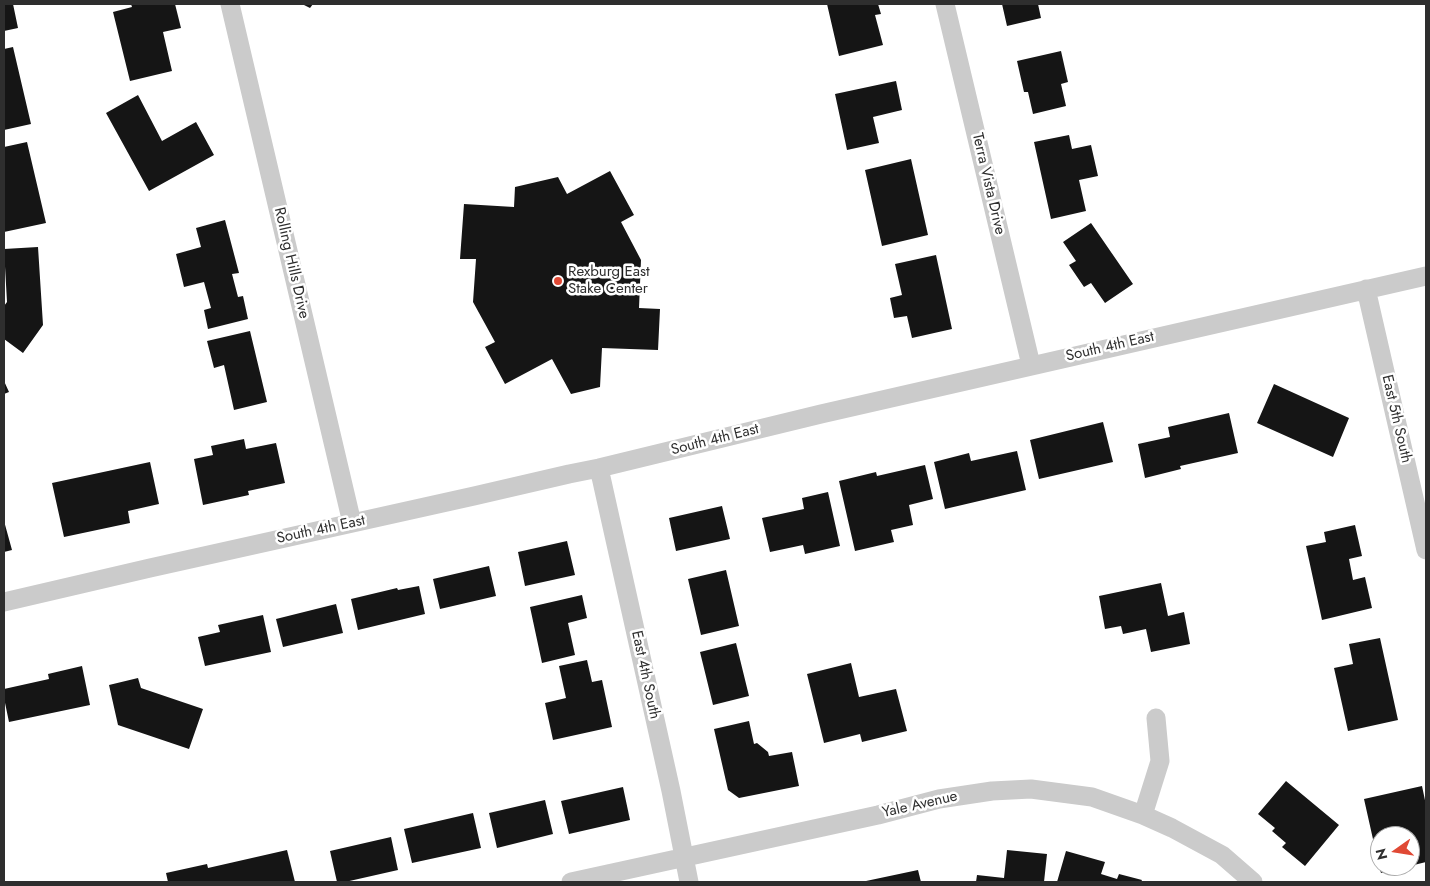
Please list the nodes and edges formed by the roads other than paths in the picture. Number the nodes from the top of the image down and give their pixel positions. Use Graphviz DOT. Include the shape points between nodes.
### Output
graph roads {
  1 [pos="230,4"];
  2 [pos="945,4"];
  3 [pos="1426,276"];
  4 [pos="1366,289"];
  5 [pos="1032,365"];
  6 [pos="599,468"];
  7 [pos="352,523"];
  8 [pos="1426,550"];
  9 [pos="4,602"];
  10 [pos="1156,718"];
  11 [pos="1143,815"];
  12 [pos="683,857"];
  13 [pos="571,882"];
  14 [pos="689,882"];
  15 [pos="1253,882"];
  1 -- 7 [label="street, Rolling Hills Drive"];
  2 -- 5 [label="street, Terra Vista Drive"];
  3 -- 4 [label="street, South 4th East"];
  4 -- 5 [label="street, South 4th East"];
  4 -- 8 [label="street, East 5th South"];
  5 -- 6 [label="street, South 4th East"];
  6 -- 7 [label="street, South 4th East"];
  6 -- 12 [label="street, East 4th South"];
  7 -- 9 [label="street, South 4th East"];
  10 -- 11 [label="street" via="1160,761"];
  11 -- 12 [label="street, Yale Avenue" via="1092,797 1031,789 992,792 939,799"];
  11 -- 15 [label="street, Yale Avenue" via="1222,855"];
  12 -- 13 [label="street, Yale Avenue"];
  12 -- 14 [label="street, East 4th South"];
}
